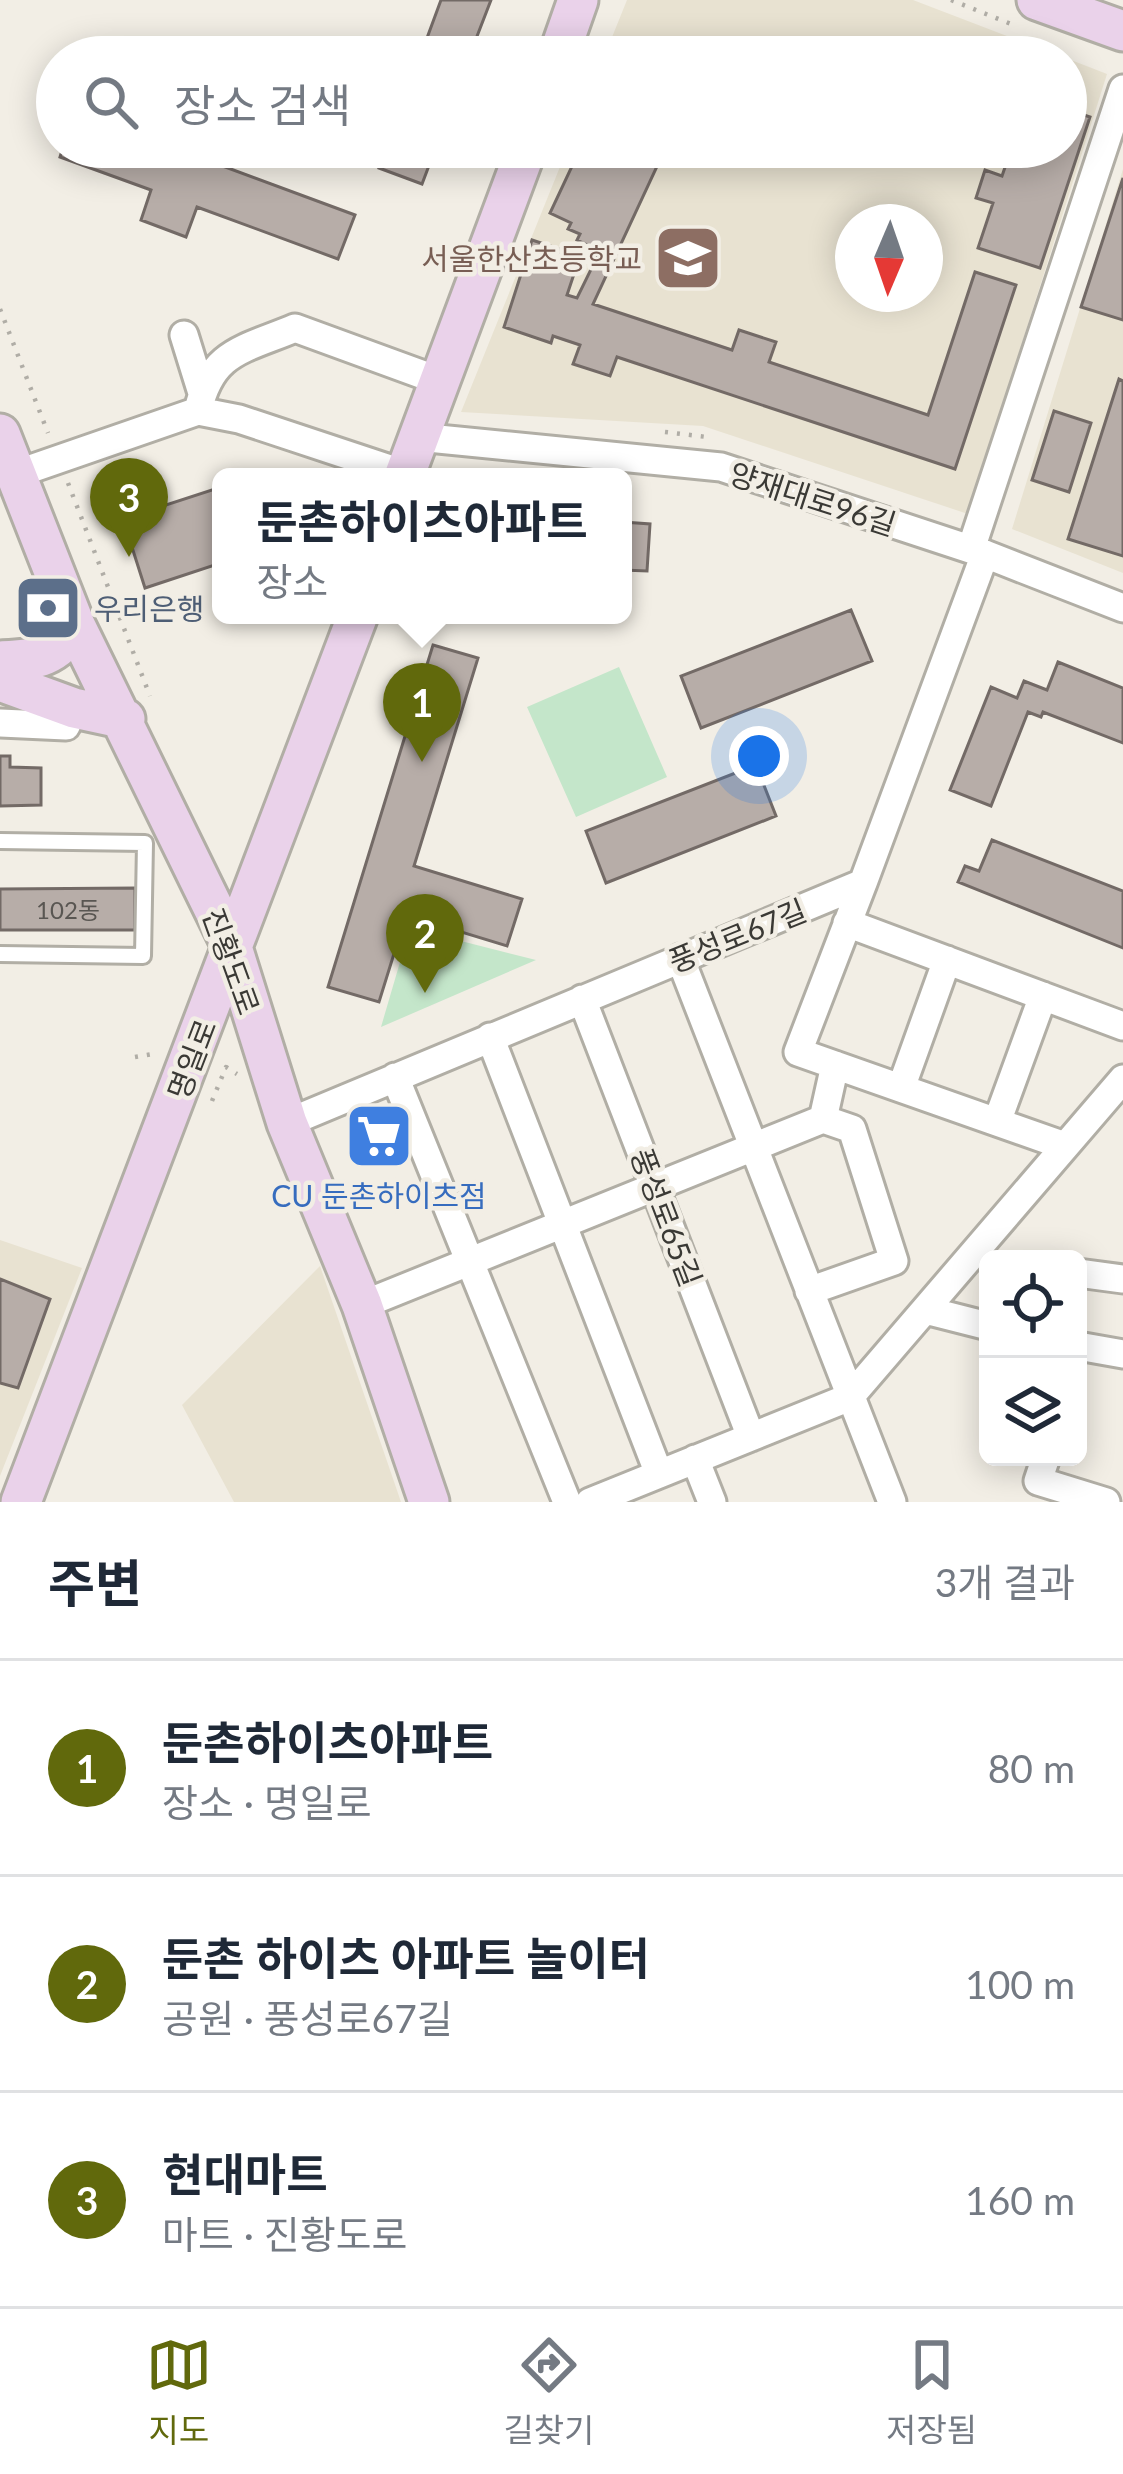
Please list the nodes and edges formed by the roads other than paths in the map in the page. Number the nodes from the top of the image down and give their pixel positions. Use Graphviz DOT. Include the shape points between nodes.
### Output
graph roads {
  1 [pos="578,0"];
  2 [pos="1037,0"];
  3 [pos="1123,31"];
  4 [pos="565,36"];
  5 [pos="1123,89"];
  6 [pos="519,168"];
  7 [pos="184,335"];
  8 [pos="440,381"];
  9 [pos="200,402"];
  10 [pos="0,434"];
  11 [pos="409,463"];
  12 [pos="14,487"];
  13 [pos="978,551"];
  14 [pos="1123,608"];
  15 [pos="355,624"];
  16 [pos="75,626"];
  17 [pos="0,661"];
  18 [pos="0,681"];
  19 [pos="138,708"];
  20 [pos="74,709"];
  21 [pos="0,723"];
  22 [pos="0,841"];
  23 [pos="862,884"];
  24 [pos="847,922"];
  25 [pos="231,944"];
  26 [pos="0,953"];
  27 [pos="680,958"];
  28 [pos="947,960"];
  29 [pos="1043,996"];
  30 [pos="582,999"];
  31 [pos="1123,1026"];
  32 [pos="490,1037"];
  33 [pos="835,1065"];
  34 [pos="394,1076"];
  35 [pos="1123,1079"];
  36 [pos="901,1088"];
  37 [pos="823,1119"];
  38 [pos="997,1122"];
  39 [pos="287,1124"];
  40 [pos="752,1144"];
  41 [pos="1065,1147"];
  42 [pos="654,1183"];
  43 [pos="561,1220"];
  44 [pos="469,1258"];
  45 [pos="978,1261"];
  46 [pos="1087,1274"];
  47 [pos="1123,1279"];
  48 [pos="809,1291"];
  49 [pos="362,1304"];
  50 [pos="925,1310"];
  51 [pos="979,1324"];
  52 [pos="1087,1348"];
  53 [pos="1123,1354"];
  54 [pos="850,1397"];
  55 [pos="751,1437"];
  56 [pos="695,1460"];
  57 [pos="1043,1466"];
  58 [pos="659,1474"];
  59 [pos="21,1502"];
  60 [pos="429,1502"];
  61 [pos="567,1502"];
  62 [pos="590,1502"];
  63 [pos="712,1502"];
  64 [pos="892,1502"];
  65 [pos="1106,1502"];
  1 -- 4 [label="street"];
  2 -- 3 [label="street"];
  5 -- 13 [label="street"];
  6 -- 8 [label="street"];
  7 -- 9 [label="street"];
  8 -- 9 [label="street" via="295,328 218,361"];
  8 -- 11 [label="street"];
  9 -- 11 [label="street"];
  9 -- 12 [label="street"];
  10 -- 12 [label="street, 진황도로"];
  11 -- 13 [label="street, 양재대로96길" via="721,467"];
  12 -- 16 [label="street, 진황도로"];
  13 -- 14 [label="street, 양재대로96길"];
  13 -- 23 [label="street"];
  15 -- 25 [label="street, 명일로"];
  16 -- 17 [label="street" via="46,658"];
  16 -- 19 [label="street, 진황도로"];
  18 -- 20 [label="street"];
  19 -- 20 [label="street"];
  19 -- 25 [label="street, 진황도로"];
  20 -- 21 [label="street" via="66,726"];
  22 -- 26 [label="lane" via="145,843 143,956"];
  23 -- 24 [label="street"];
  23 -- 27 [label="street, 풍성로67길"];
  24 -- 28 [label="street"];
  24 -- 33 [label="street" via="798,1052"];
  25 -- 39 [label="street, 진황도로"];
  25 -- 59 [label="street, 명일로"];
  27 -- 30 [label="street, 풍성로67길"];
  27 -- 40 [label="street"];
  28 -- 29 [label="street"];
  28 -- 36 [label="street"];
  29 -- 31 [label="street"];
  29 -- 38 [label="street"];
  30 -- 32 [label="street, 풍성로67길"];
  30 -- 42 [label="street, 풍성로65길"];
  32 -- 34 [label="street, 풍성로67길"];
  32 -- 43 [label="street"];
  33 -- 36 [label="street"];
  33 -- 37 [label="street"];
  34 -- 39 [label="street, 풍성로67길"];
  34 -- 44 [label="street"];
  35 -- 41 [label="street"];
  36 -- 38 [label="street"];
  37 -- 40 [label="street"];
  37 -- 48 [label="street" via="852,1130 894,1261"];
  38 -- 41 [label="street"];
  39 -- 49 [label="street, 진황도로"];
  40 -- 42 [label="street"];
  40 -- 48 [label="street"];
  41 -- 45 [label="street"];
  42 -- 43 [label="street"];
  42 -- 55 [label="street, 풍성로65길"];
  43 -- 44 [label="street"];
  43 -- 58 [label="street"];
  44 -- 49 [label="street"];
  44 -- 61 [label="street"];
  45 -- 50 [label="street"];
  46 -- 47 [label="street"];
  48 -- 54 [label="street"];
  49 -- 60 [label="street, 진황도로"];
  50 -- 51 [label="street"];
  50 -- 54 [label="street"];
  52 -- 53 [label="street"];
  54 -- 55 [label="street"];
  54 -- 64 [label="street"];
  55 -- 56 [label="street"];
  56 -- 58 [label="street"];
  56 -- 63 [label="street"];
  57 -- 65 [label="street" via="1038,1481"];
  58 -- 62 [label="street"];
}
